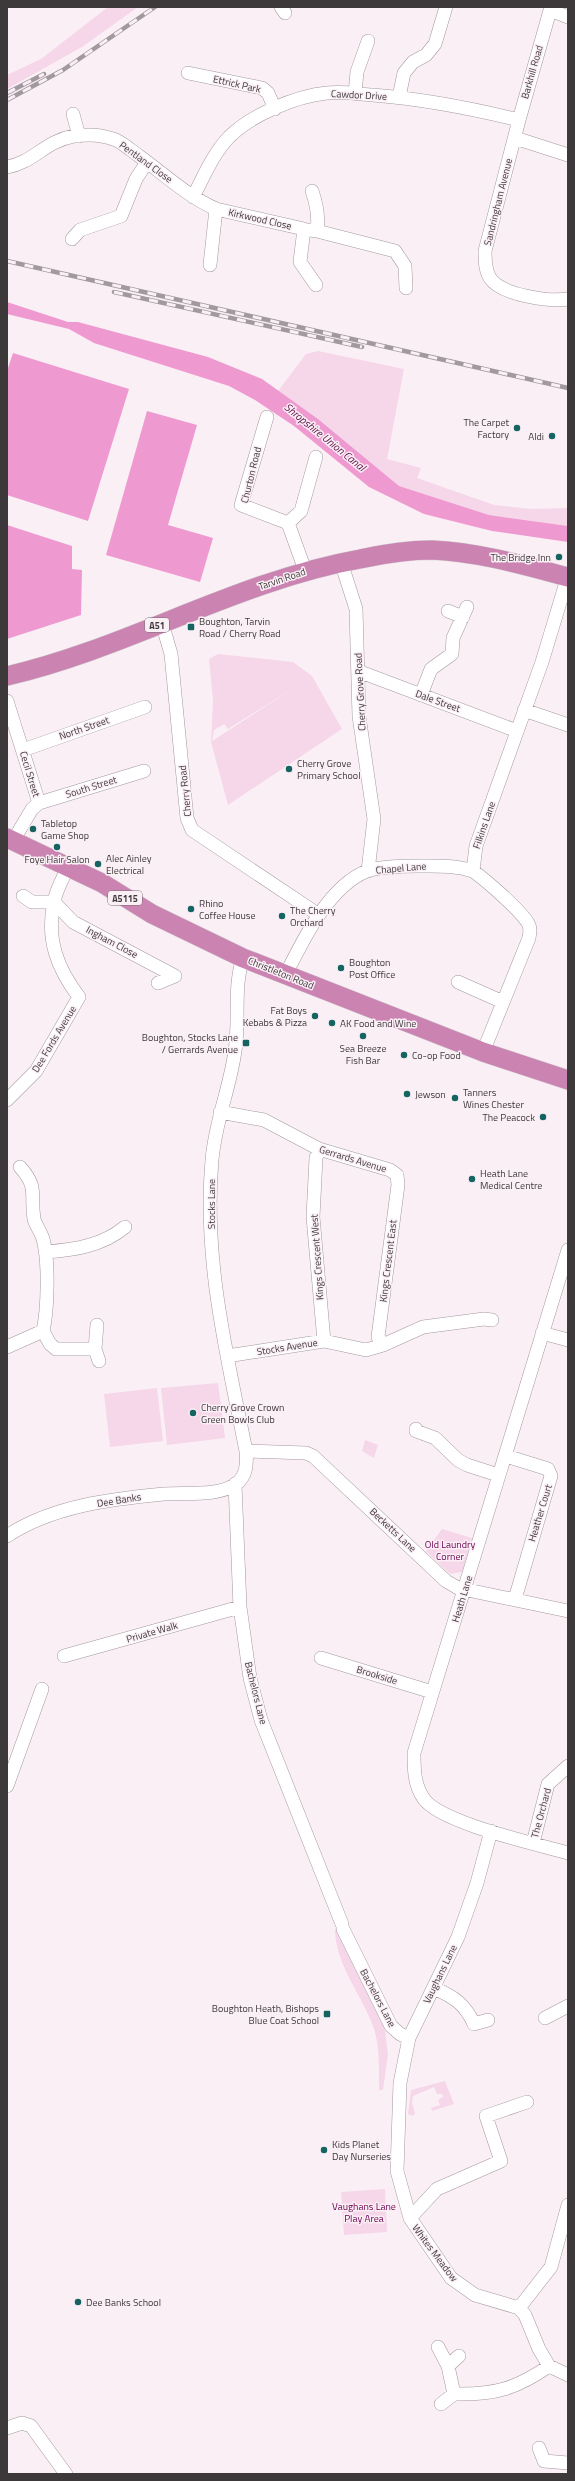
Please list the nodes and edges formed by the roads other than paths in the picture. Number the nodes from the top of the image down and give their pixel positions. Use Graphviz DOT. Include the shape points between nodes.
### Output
graph roads {
  1 [pos="446,7"];
  2 [pos="550,8"];
  3 [pos="568,17"];
  4 [pos="368,41"];
  5 [pos="188,73"];
  6 [pos="355,94"];
  7 [pos="399,97"];
  8 [pos="275,109"];
  9 [pos="73,114"];
  10 [pos="519,120"];
  11 [pos="78,136"];
  12 [pos="515,138"];
  13 [pos="568,155"];
  14 [pos="147,162"];
  15 [pos="7,168"];
  16 [pos="312,191"];
  17 [pos="193,197"];
  18 [pos="216,209"];
  19 [pos="304,229"];
  20 [pos="317,231"];
  21 [pos="72,239"];
  22 [pos="210,264"];
  23 [pos="316,285"];
  24 [pos="406,288"];
  25 [pos="568,300"];
  26 [pos="267,417"];
  27 [pos="316,458"];
  28 [pos="288,523"];
  29 [pos="340,562"];
  30 [pos="305,570"];
  31 [pos="568,576"];
  32 [pos="448,611"];
  33 [pos="162,623"];
  34 [pos="358,671"];
  35 [pos="7,676"];
  36 [pos="420,695"];
  37 [pos="7,701"];
  38 [pos="145,707"];
  39 [pos="524,710"];
  40 [pos="568,725"];
  41 [pos="517,731"];
  42 [pos="23,750"];
  43 [pos="144,771"];
  44 [pos="39,803"];
  45 [pos="10,840"];
  46 [pos="68,867"];
  47 [pos="368,871"];
  48 [pos="473,871"];
  49 [pos="23,896"];
  50 [pos="54,902"];
  51 [pos="319,915"];
  52 [pos="243,958"];
  53 [pos="286,974"];
  54 [pos="458,982"];
  55 [pos="158,983"];
  56 [pos="503,1002"];
  57 [pos="483,1052"];
  58 [pos="568,1080"];
  59 [pos="7,1100"];
  60 [pos="220,1112"];
  61 [pos="320,1149"];
  62 [pos="20,1167"];
  63 [pos="396,1175"];
  64 [pos="120,1235"];
  65 [pos="568,1250"];
  66 [pos="45,1252"];
  67 [pos="487,1323"];
  68 [pos="98,1325"];
  69 [pos="43,1331"];
  70 [pos="542,1333"];
  71 [pos="568,1340"];
  72 [pos="324,1341"];
  73 [pos="383,1345"];
  74 [pos="7,1348"];
  75 [pos="227,1356"];
  76 [pos="416,1430"];
  77 [pos="246,1451"];
  78 [pos="506,1456"];
  79 [pos="498,1475"];
  80 [pos="235,1484"];
  81 [pos="7,1536"];
  82 [pos="465,1590"];
  83 [pos="514,1599"];
  84 [pos="240,1607"];
  85 [pos="568,1611"];
  86 [pos="64,1656"];
  87 [pos="321,1658"];
  88 [pos="42,1689"];
  89 [pos="432,1692"];
  90 [pos="568,1766"];
  91 [pos="7,1786"];
  92 [pos="491,1831"];
  93 [pos="533,1843"];
  94 [pos="568,1853"];
  95 [pos="434,1988"];
  96 [pos="568,2006"];
  97 [pos="545,2018"];
  98 [pos="488,2020"];
  99 [pos="409,2038"];
  100 [pos="527,2102"];
  101 [pos="398,2119"];
  102 [pos="568,2205"];
  103 [pos="410,2218"];
  104 [pos="519,2308"];
  105 [pos="438,2346"];
  106 [pos="459,2356"];
  107 [pos="448,2366"];
  108 [pos="549,2366"];
  109 [pos="568,2375"];
  110 [pos="454,2394"];
  111 [pos="441,2404"];
  112 [pos="7,2428"];
  113 [pos="539,2448"];
  114 [pos="568,2463"];
  115 [pos="66,2474"];
  1 -- 7 [label="street" via="435,44 404,73"];
  2 -- 3 [label="street"];
  2 -- 10 [label="street, Barkhill Road"];
  4 -- 6 [label="street" via="357,72"];
  5 -- 8 [label="street, Ettrick Park" via="262,88 268,93"];
  6 -- 7 [label="street, Cawdor Drive"];
  6 -- 8 [label="street, Cawdor Drive" via="327,93"];
  7 -- 10 [label="street, Cawdor Drive" via="445,103"];
  8 -- 17 [label="street, Cawdor Drive" via="245,124 228,138"];
  9 -- 11 [label="street"];
  10 -- 12 [label="street, Barkhill Road"];
  11 -- 14 [label="street, Pentland Close" via="98,135 117,140"];
  11 -- 15 [label="street, Pentland Close" via="59,139 20,165"];
  12 -- 13 [label="street"];
  12 -- 25 [label="street, Sandringham Avenue" via="485,251 485,266 490,278 500,288 511,293 559,301"];
  14 -- 17 [label="street, Pentland Close"];
  14 -- 21 [label="street" via="136,179 121,216 80,230"];
  16 -- 20 [label="street" via="318,208"];
  17 -- 18 [label="street, Kirkwood Close"];
  18 -- 19 [label="street, Kirkwood Close"];
  18 -- 22 [label="street, Kirkwood Close"];
  19 -- 20 [label="street, Kirkwood Close"];
  19 -- 23 [label="street, Kirkwood Close" via="300,262"];
  20 -- 24 [label="street, Kirkwood Close" via="395,252 405,266"];
  26 -- 28 [label="street, Churton Road" via="241,505"];
  27 -- 28 [label="street" via="301,511"];
  28 -- 30 [label="street"];
  29 -- 30 [label="highway, Tarvin Road / A51"];
  29 -- 31 [label="highway, Tarvin Road / A51" via="431,550 484,556"];
  29 -- 34 [label="street, Cherry Grove Road" via="356,609"];
  30 -- 33 [label="highway, Tarvin Road / A51"];
  31 -- 39 [label="street, Filkins Lane" via="550,638"];
  32 -- 36 [label="street" via="465,612 453,638 452,654 431,669"];
  33 -- 35 [label="highway, Tarvin Road / A51" via="95,650"];
  33 -- 51 [label="street, Cherry Road" via="171,654 186,818 192,830"];
  34 -- 36 [label="street, Dale Street"];
  34 -- 47 [label="street, Cherry Grove Road" via="360,723 374,819"];
  36 -- 41 [label="street, Dale Street"];
  37 -- 42 [label="street, Cecil Street"];
  38 -- 42 [label="street, North Street"];
  39 -- 40 [label="street"];
  39 -- 41 [label="street, Filkins Lane"];
  41 -- 48 [label="street, Filkins Lane" via="476,846"];
  42 -- 44 [label="street, Cecil Street"];
  43 -- 44 [label="street, South Street"];
  44 -- 45 [label="street, Cecil Street"];
  45 -- 46 [label="highway, Christleton Road / A5115"];
  46 -- 50 [label="street"];
  46 -- 52 [label="highway, Christleton Road / A5115" via="102,883 152,914"];
  47 -- 48 [label="street, Chapel Lane" via="406,866 457,866"];
  47 -- 51 [label="street, Chapel Lane" via="337,894"];
  48 -- 56 [label="street" via="527,922 530,930"];
  49 -- 50 [label="street" via="32,902"];
  50 -- 55 [label="street, Ingham Close" via="73,922 175,976"];
  50 -- 59 [label="street, Dee Fords Avenue" via="54,950 58,964 78,997 36,1071"];
  51 -- 53 [label="street, Chapel Lane"];
  52 -- 53 [label="highway, Christleton Road / A5115"];
  52 -- 60 [label="street, Stocks Lane" via="237,982 236,1046"];
  53 -- 57 [label="highway, Christleton Road / A5115"];
  54 -- 56 [label="street"];
  56 -- 57 [label="street"];
  57 -- 58 [label="highway, Christleton Road / A5115"];
  60 -- 61 [label="street, Gerrards Avenue" via="264,1120"];
  60 -- 75 [label="street, Stocks Lane" via="212,1162 212,1245 215,1291"];
  61 -- 63 [label="street, Gerrards Avenue" via="390,1170"];
  61 -- 72 [label="street, Kings Crescent West" via="316,1158 313,1218"];
  62 -- 66 [label="street" via="31,1179 34,1220 43,1238"];
  63 -- 73 [label="street, Kings Crescent East" via="398,1185 378,1337"];
  64 -- 66 [label="street" via="87,1247"];
  65 -- 70 [label="street, Heath Lane"];
  66 -- 69 [label="street" via="47,1313"];
  67 -- 73 [label="street, Stocks Avenue" via="423,1327"];
  68 -- 69 [label="street" via="97,1355 56,1350"];
  69 -- 74 [label="street"];
  70 -- 71 [label="street"];
  70 -- 78 [label="street, Heath Lane"];
  72 -- 73 [label="street, Stocks Avenue" via="366,1350"];
  72 -- 75 [label="street, Stocks Avenue"];
  75 -- 77 [label="street, Stocks Lane"];
  76 -- 79 [label="street" via="435,1438 458,1460"];
  77 -- 80 [label="street" via="247,1466 242,1478"];
  77 -- 82 [label="street, Becketts Lane" via="306,1453 313,1456 446,1581"];
  78 -- 79 [label="street, Heath Lane"];
  78 -- 83 [label="street, Heather Court" via="548,1469 551,1476"];
  79 -- 82 [label="street, Heath Lane"];
  80 -- 81 [label="street, Dee Banks" via="218,1491 130,1498 68,1509 33,1521"];
  80 -- 84 [label="street, Bachelors Lane"];
  82 -- 83 [label="street, Becketts Lane"];
  82 -- 89 [label="street, Heath Lane"];
  83 -- 85 [label="street, Becketts Lane"];
  84 -- 86 [label="street, Private Walk"];
  84 -- 99 [label="street, Bachelors Lane" via="250,1678 261,1720 342,1927 391,2026"];
  87 -- 89 [label="street, Brookside"];
  88 -- 91 [label="street"];
  89 -- 92 [label="street, Heath Lane" via="414,1753 416,1785 433,1810"];
  90 -- 93 [label="street, The Orchard" via="548,1784"];
  92 -- 93 [label="street, Heath Lane"];
  92 -- 95 [label="street, Vaughans Lane" via="477,1883 458,1937"];
  93 -- 94 [label="street, Heath Lane"];
  95 -- 98 [label="street" via="466,2008 475,2030"];
  95 -- 99 [label="street, Vaughans Lane"];
  96 -- 97 [label="street"];
  99 -- 101 [label="street, Vaughans Lane" via="400,2082"];
  100 -- 103 [label="street" via="486,2116 505,2160 437,2190"];
  101 -- 103 [label="street, Whites Meadow" via="397,2171"];
  102 -- 104 [label="street" via="551,2267"];
  103 -- 104 [label="street, Whites Meadow" via="451,2278 462,2288 475,2295"];
  104 -- 108 [label="street" via="526,2315 539,2349"];
  105 -- 107 [label="street"];
  106 -- 107 [label="street"];
  107 -- 110 [label="street"];
  108 -- 109 [label="street"];
  108 -- 110 [label="street" via="527,2381 501,2391 489,2394"];
  110 -- 111 [label="street"];
  112 -- 115 [label="street" via="22,2423 31,2426"];
  113 -- 114 [label="street" via="541,2463"];
}
